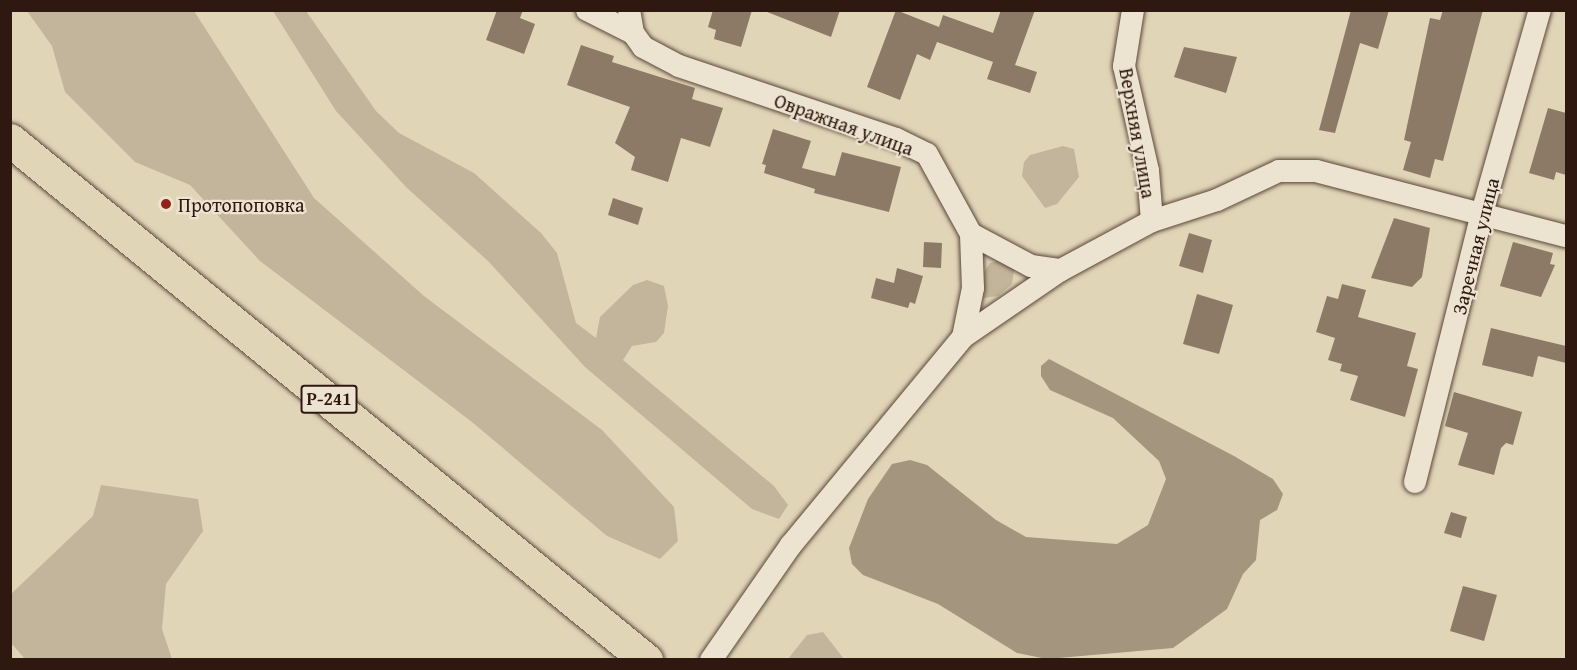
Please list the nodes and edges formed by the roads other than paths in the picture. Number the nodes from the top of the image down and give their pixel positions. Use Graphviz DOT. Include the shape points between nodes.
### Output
graph roads {
  1 [pos="587,10"];
  2 [pos="1133,10"];
  3 [pos="1540,10"];
  4 [pos="630,21"];
  5 [pos="10,140"];
  6 [pos="1482,213"];
  7 [pos="1152,221"];
  8 [pos="970,234"];
  9 [pos="1566,236"];
  10 [pos="1060,270"];
  11 [pos="963,337"];
  12 [pos="1415,483"];
  13 [pos="646,660"];
  14 [pos="711,660"];
  1 -- 4 [label="street, Овражная улица"];
  2 -- 7 [label="street, Верхняя улица" via="1124,66 1148,171"];
  3 -- 6 [label="street, Заречная улица"];
  4 -- 8 [label="street, Овражная улица" via="643,47 679,66 896,139 927,154"];
  5 -- 13 [label="highway, Р-241"];
  6 -- 7 [label="street" via="1360,179 1316,171 1279,171 1217,200"];
  6 -- 9 [label="street"];
  6 -- 12 [label="street, Заречная улица"];
  7 -- 10 [label="street"];
  8 -- 10 [label="street" via="1031,266"];
  8 -- 11 [label="street, Овражная улица" via="973,288"];
  10 -- 11 [label="street"];
  11 -- 14 [label="street" via="791,545"];
}
